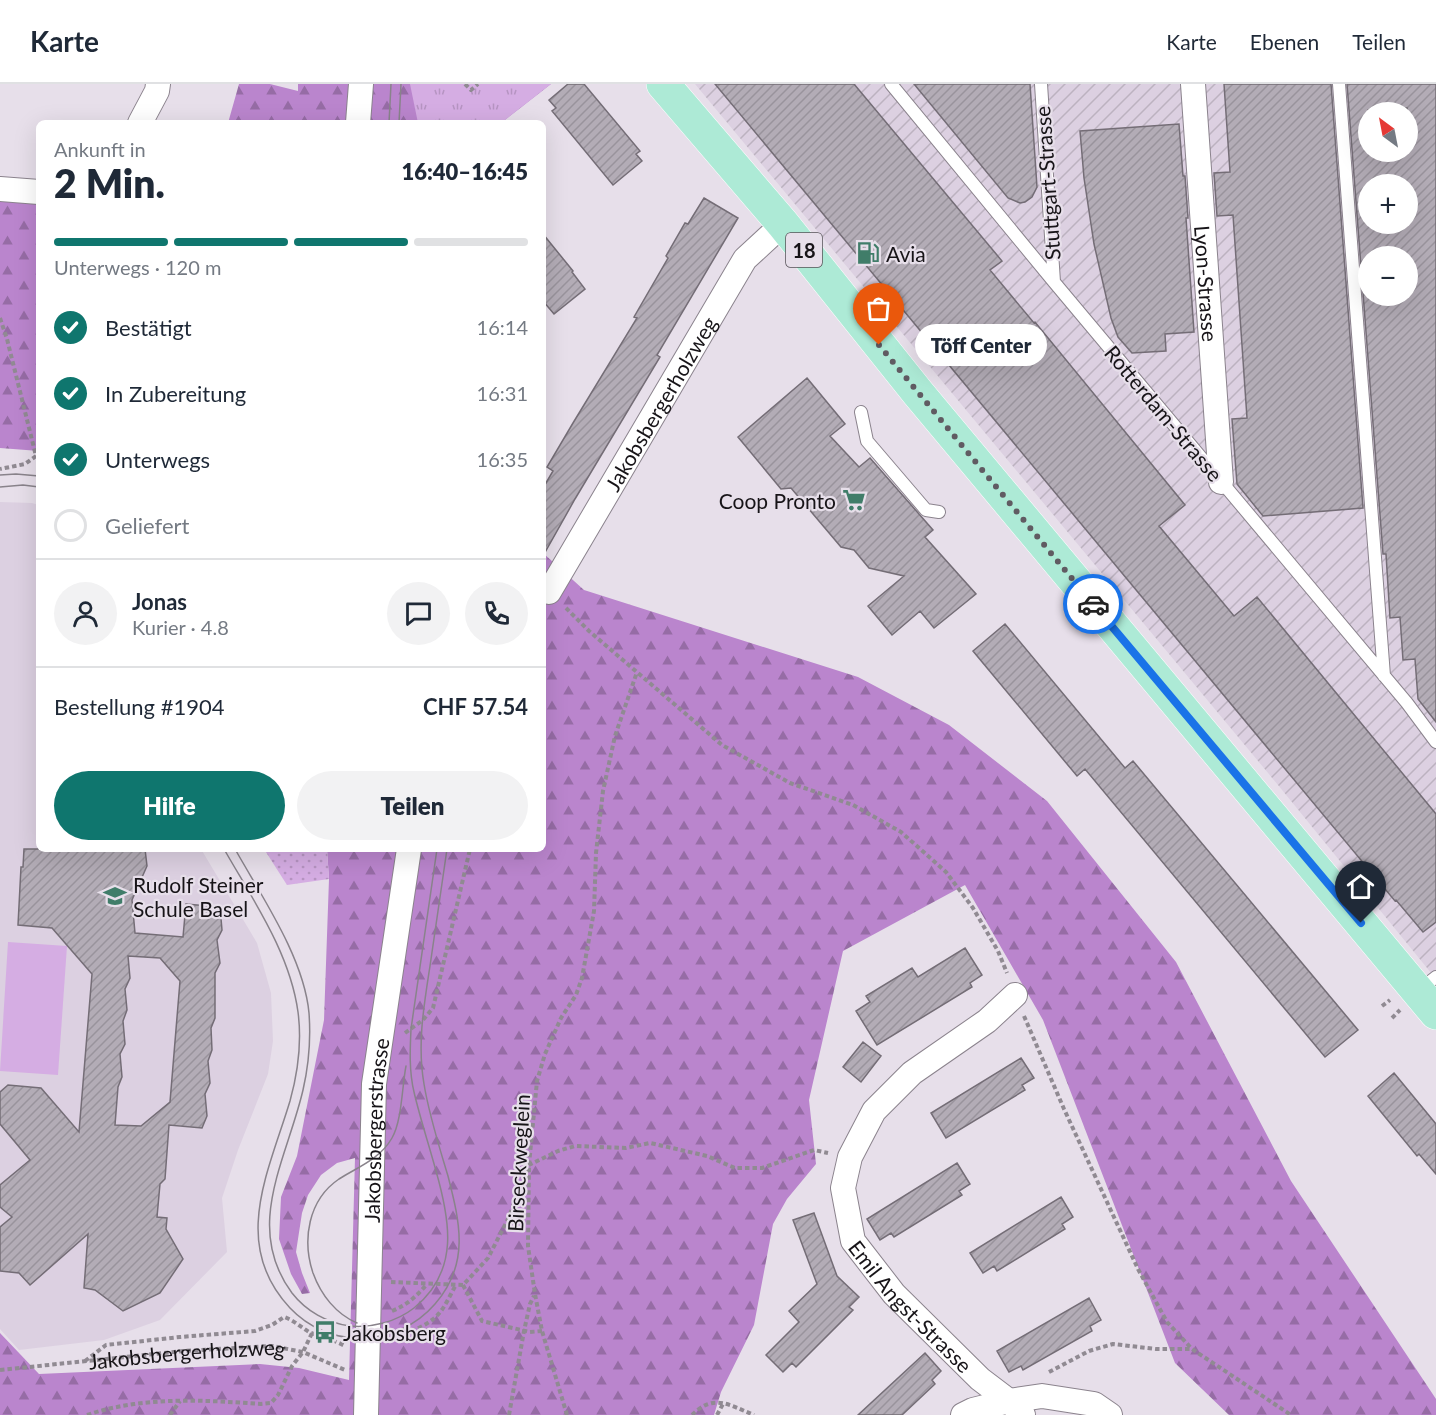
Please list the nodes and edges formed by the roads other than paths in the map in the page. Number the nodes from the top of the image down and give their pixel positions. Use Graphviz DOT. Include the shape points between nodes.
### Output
graph roads {
  1 [pos="158,84"];
  2 [pos="361,84"];
  3 [pos="663,84"];
  4 [pos="891,84"];
  5 [pos="1041,84"];
  6 [pos="1193,84"];
  7 [pos="1339,84"];
  8 [pos="142,120"];
  9 [pos="357,120"];
  10 [pos="0,189"];
  11 [pos="36,192"];
  12 [pos="783,224"];
  13 [pos="1054,282"];
  14 [pos="861,412"];
  15 [pos="1221,482"];
  16 [pos="939,512"];
  17 [pos="549,592"];
  18 [pos="1384,676"];
  19 [pos="1436,742"];
  20 [pos="409,852"];
  21 [pos="1015,994"];
  22 [pos="1430,994"];
  23 [pos="1016,1408"];
  24 [pos="366,1415"];
  25 [pos="963,1415"];
  26 [pos="1110,1415"];
  1 -- 8 [label="street"];
  2 -- 9 [label="street"];
  3 -- 12 [label="main road, 18"];
  4 -- 13 [label="lane, Rotterdam-Strasse"];
  5 -- 13 [label="lane, Stuttgart-Strasse"];
  6 -- 15 [label="street, Lyon-Strasse"];
  7 -- 18 [label="lane"];
  10 -- 11 [label="street"];
  12 -- 17 [label="street, Jakobsbergerholzweg" via="745,259"];
  12 -- 22 [label="main road, 18" via="925,402"];
  13 -- 15 [label="lane, Rotterdam-Strasse"];
  14 -- 16 [label="lane" via="867,441 926,510"];
  15 -- 18 [label="lane, Rotterdam-Strasse"];
  18 -- 19 [label="lane, Rotterdam-Strasse"];
  20 -- 24 [label="street, Jakobsbergerstrasse" via="374,1084"];
  21 -- 23 [label="street, Emil Angst-Strasse" via="987,1021 912,1073 874,1111 850,1157 843,1188 853,1241 894,1294 980,1379"];
  23 -- 25 [label="street" via="973,1410"];
  23 -- 26 [label="street" via="1042,1396 1094,1404"];
}
